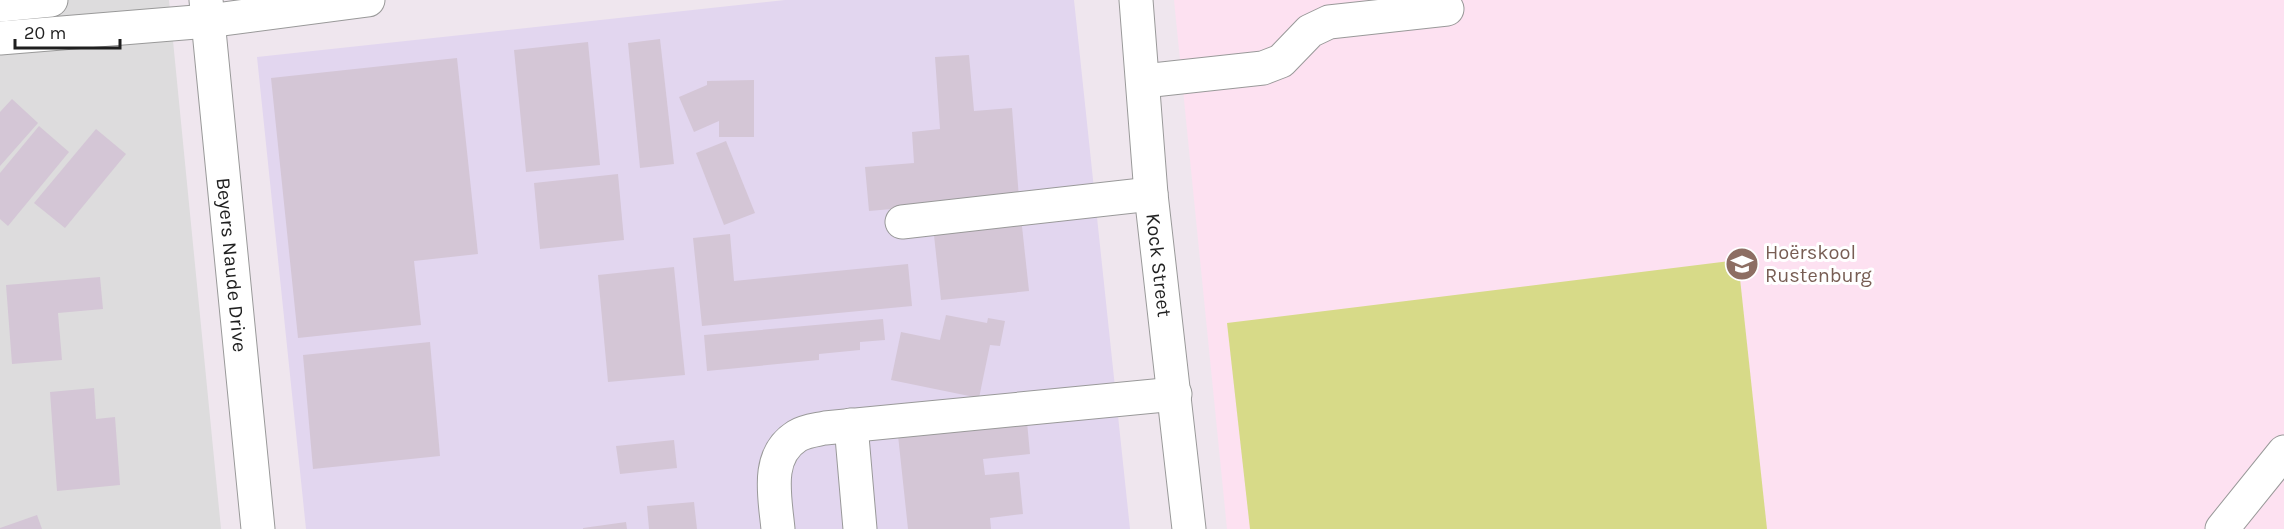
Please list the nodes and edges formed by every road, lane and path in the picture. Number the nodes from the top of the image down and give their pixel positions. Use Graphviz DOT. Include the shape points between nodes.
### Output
graph roads {
  1 [pos="51,0"];
  2 [pos="368,0"];
  3 [pos="1136,0"];
  4 [pos="0,6"];
  5 [pos="1447,9"];
  6 [pos="207,10"];
  7 [pos="0,38"];
  8 [pos="1144,81"];
  9 [pos="1151,194"];
  10 [pos="902,222"];
  11 [pos="1176,394"];
  12 [pos="851,425"];
  13 [pos="2284,452"];
  14 [pos="258,529"];
  15 [pos="778,529"];
  16 [pos="860,529"];
  17 [pos="1190,529"];
  18 [pos="2222,529"];
  1 -- 4 [label="street"];
  2 -- 6 [label="street"];
  3 -- 8 [label="street, Kock Street"];
  5 -- 8 [label="street" via="1329,22 1310,31 1281,61 1263,68"];
  6 -- 7 [label="street"];
  6 -- 14 [label="street, Beyers Naude Drive"];
  8 -- 9 [label="street, Kock Street"];
  9 -- 10 [label="street"];
  9 -- 11 [label="street, Kock Street"];
  11 -- 12 [label="street"];
  11 -- 17 [label="street, Kock Street"];
  12 -- 15 [label="street" via="799,435 782,448 775,467"];
  12 -- 16 [label="street"];
  13 -- 18 [label="street"];
}
